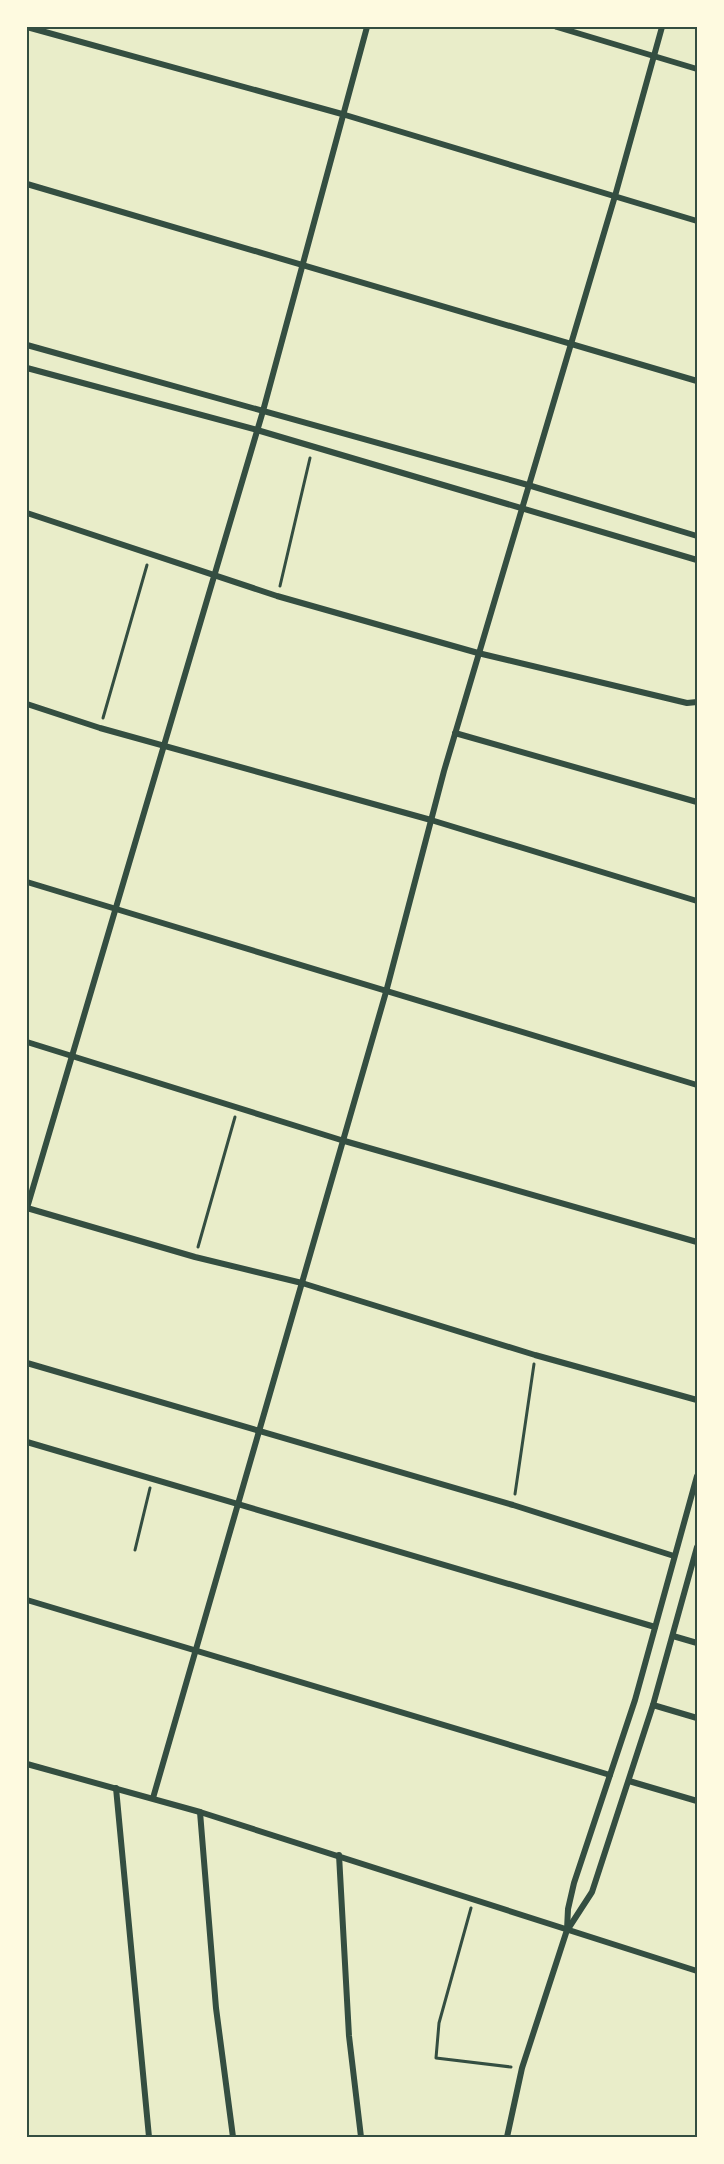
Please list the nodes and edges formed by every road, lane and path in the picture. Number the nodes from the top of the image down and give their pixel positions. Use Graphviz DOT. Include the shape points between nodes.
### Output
graph roads {
  1 [pos="27,27"];
  2 [pos="367,27"];
  3 [pos="557,27"];
  4 [pos="662,27"];
  5 [pos="653,56"];
  6 [pos="697,69"];
  7 [pos="342,114"];
  8 [pos="27,184"];
  9 [pos="615,196"];
  10 [pos="697,221"];
  11 [pos="302,266"];
  12 [pos="27,345"];
  13 [pos="570,345"];
  14 [pos="27,368"];
  15 [pos="697,381"];
  16 [pos="263,411"];
  17 [pos="257,430"];
  18 [pos="312,448"];
  19 [pos="528,485"];
  20 [pos="521,508"];
  21 [pos="27,513"];
  22 [pos="697,536"];
  23 [pos="150,555"];
  24 [pos="697,560"];
  25 [pos="213,577"];
  26 [pos="277,596"];
  27 [pos="478,653"];
  28 [pos="697,702"];
  29 [pos="27,704"];
  30 [pos="100,728"];
  31 [pos="455,733"];
  32 [pos="164,746"];
  33 [pos="697,802"];
  34 [pos="430,820"];
  35 [pos="27,882"];
  36 [pos="697,901"];
  37 [pos="116,907"];
  38 [pos="386,992"];
  39 [pos="27,1042"];
  40 [pos="72,1055"];
  41 [pos="697,1085"];
  42 [pos="238,1107"];
  43 [pos="341,1140"];
  44 [pos="27,1208"];
  45 [pos="697,1242"];
  46 [pos="195,1257"];
  47 [pos="302,1283"];
  48 [pos="535,1355"];
  49 [pos="27,1363"];
  50 [pos="697,1400"];
  51 [pos="258,1430"];
  52 [pos="27,1442"];
  53 [pos="697,1476"];
  54 [pos="152,1481"];
  55 [pos="694,1501"];
  56 [pos="238,1505"];
  57 [pos="513,1505"];
  58 [pos="697,1547"];
  59 [pos="135,1550"];
  60 [pos="674,1556"];
  61 [pos="694,1567"];
  62 [pos="27,1600"];
  63 [pos="655,1627"];
  64 [pos="673,1636"];
  65 [pos="697,1643"];
  66 [pos="198,1652"];
  67 [pos="654,1705"];
  68 [pos="697,1718"];
  69 [pos="27,1764"];
  70 [pos="610,1775"];
  71 [pos="629,1781"];
  72 [pos="116,1788"];
  73 [pos="153,1798"];
  74 [pos="697,1801"];
  75 [pos="200,1812"];
  76 [pos="339,1855"];
  77 [pos="473,1899"];
  78 [pos="567,1930"];
  79 [pos="697,1971"];
  80 [pos="522,2068"];
  81 [pos="149,2137"];
  82 [pos="233,2137"];
  83 [pos="361,2137"];
  84 [pos="507,2137"];
  1 -- 7 [label="street"];
  2 -- 7 [label="street"];
  3 -- 5 [label="street"];
  4 -- 5 [label="street"];
  5 -- 6 [label="street"];
  5 -- 9 [label="street"];
  7 -- 9 [label="street"];
  7 -- 11 [label="street"];
  8 -- 11 [label="street"];
  9 -- 10 [label="street"];
  9 -- 13 [label="street"];
  11 -- 13 [label="street"];
  11 -- 16 [label="street"];
  12 -- 16 [label="street"];
  13 -- 15 [label="street"];
  13 -- 19 [label="street"];
  14 -- 17 [label="street"];
  16 -- 17 [label="street"];
  16 -- 19 [label="street"];
  17 -- 18 [label="street"];
  17 -- 25 [label="street"];
  18 -- 20 [label="street"];
  18 -- 26 [label="path"];
  19 -- 20 [label="street"];
  19 -- 22 [label="street"];
  20 -- 24 [label="street"];
  20 -- 27 [label="street"];
  21 -- 23 [label="street"];
  23 -- 25 [label="street"];
  23 -- 30 [label="path"];
  25 -- 26 [label="street"];
  25 -- 32 [label="street"];
  26 -- 27 [label="street"];
  27 -- 28 [label="street" via="687,703"];
  27 -- 31 [label="street"];
  29 -- 30 [label="street"];
  30 -- 32 [label="street"];
  31 -- 33 [label="street"];
  31 -- 34 [label="street"];
  32 -- 34 [label="street"];
  32 -- 37 [label="street"];
  34 -- 36 [label="street"];
  34 -- 38 [label="street"];
  35 -- 37 [label="street"];
  37 -- 38 [label="street"];
  37 -- 40 [label="street"];
  38 -- 41 [label="street"];
  38 -- 43 [label="street"];
  39 -- 40 [label="street"];
  40 -- 42 [label="street"];
  40 -- 44 [label="street"];
  42 -- 43 [label="street"];
  42 -- 46 [label="path"];
  43 -- 45 [label="street"];
  43 -- 47 [label="street"];
  44 -- 46 [label="street"];
  46 -- 47 [label="street"];
  47 -- 48 [label="street"];
  47 -- 51 [label="street"];
  48 -- 50 [label="street"];
  48 -- 57 [label="path"];
  49 -- 51 [label="street"];
  51 -- 56 [label="street"];
  51 -- 57 [label="street"];
  52 -- 54 [label="street"];
  53 -- 55 [label="street"];
  54 -- 56 [label="street"];
  54 -- 59 [label="path"];
  55 -- 60 [label="street"];
  56 -- 63 [label="street"];
  56 -- 66 [label="street"];
  57 -- 60 [label="street"];
  58 -- 61 [label="street"];
  60 -- 63 [label="street"];
  61 -- 64 [label="street"];
  62 -- 66 [label="street"];
  63 -- 70 [label="street"];
  64 -- 65 [label="street"];
  64 -- 67 [label="street"];
  66 -- 70 [label="street"];
  66 -- 73 [label="street"];
  67 -- 68 [label="street"];
  67 -- 71 [label="street"];
  69 -- 72 [label="street"];
  70 -- 78 [label="street" via="574,1883"];
  71 -- 74 [label="street"];
  71 -- 78 [label="street" via="592,1892"];
  72 -- 73 [label="street"];
  72 -- 81 [label="street"];
  73 -- 75 [label="street"];
  75 -- 76 [label="street"];
  75 -- 82 [label="street" via="216,2008"];
  76 -- 77 [label="street"];
  76 -- 83 [label="street" via="349,2036"];
  77 -- 78 [label="street"];
  77 -- 80 [label="path" via="439,2023 436,2058"];
  78 -- 79 [label="street"];
  78 -- 80 [label="street"];
  80 -- 84 [label="street"];
}
